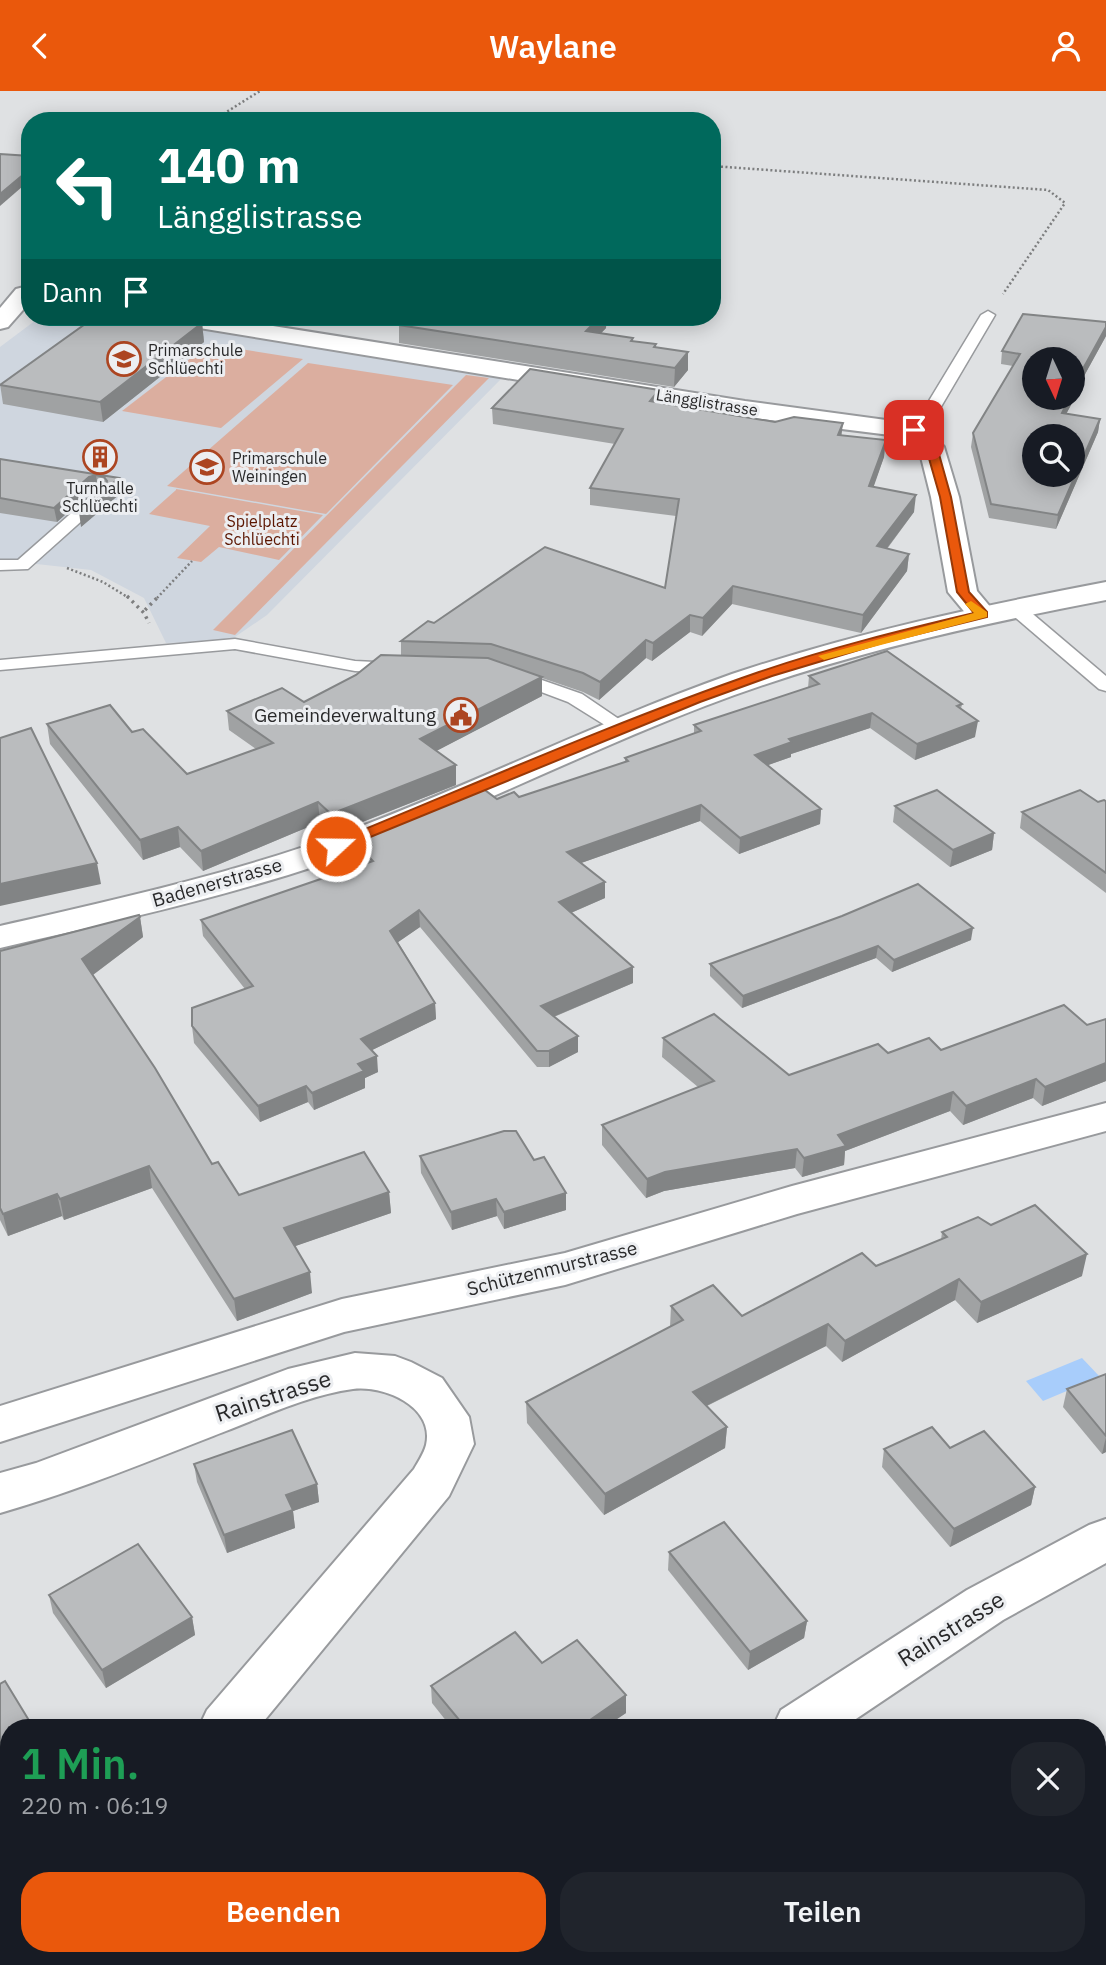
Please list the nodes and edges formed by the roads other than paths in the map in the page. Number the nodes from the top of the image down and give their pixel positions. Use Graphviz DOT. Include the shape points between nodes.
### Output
graph roads {
  1 [pos="21,301"];
  2 [pos="988,315"];
  3 [pos="0,322"];
  4 [pos="230,326"];
  5 [pos="914,430"];
  6 [pos="99,497"];
  7 [pos="0,565"];
  8 [pos="1106,591"];
  9 [pos="1015,608"];
  10 [pos="982,615"];
  11 [pos="0,665"];
  12 [pos="415,669"];
  13 [pos="491,669"];
  14 [pos="1106,685"];
  15 [pos="623,728"];
  16 [pos="0,937"];
  17 [pos="1106,1117"];
  18 [pos="0,1424"];
  19 [pos="0,1493"];
  20 [pos="1106,1539"];
  21 [pos="233,1719"];
  22 [pos="812,1719"];
  1 -- 3 [label="street"];
  2 -- 5 [label="lane" via="924,422"];
  4 -- 5 [label="street, Längglistrasse" via="745,409"];
  5 -- 10 [label="street" via="931,447 963,592"];
  6 -- 7 [label="lane" via="22,565"];
  8 -- 9 [label="street, Badenerstrasse"];
  9 -- 10 [label="street, Badenerstrasse"];
  9 -- 14 [label="lane"];
  10 -- 15 [label="street, Badenerstrasse" via="767,673"];
  11 -- 12 [label="lane" via="248,645 355,666"];
  13 -- 15 [label="lane" via="575,698"];
  15 -- 16 [label="street, Badenerstrasse" via="311,856 184,893"];
  17 -- 18 [label="street, Schützenmurstrasse" via="792,1201 565,1269 342,1316"];
  19 -- 21 [label="street, Rainstrasse" via="304,1382 355,1371 395,1374 426,1391 446,1417 450,1444 432,1482"];
  20 -- 22 [label="street, Rainstrasse" via="985,1605"];
}
